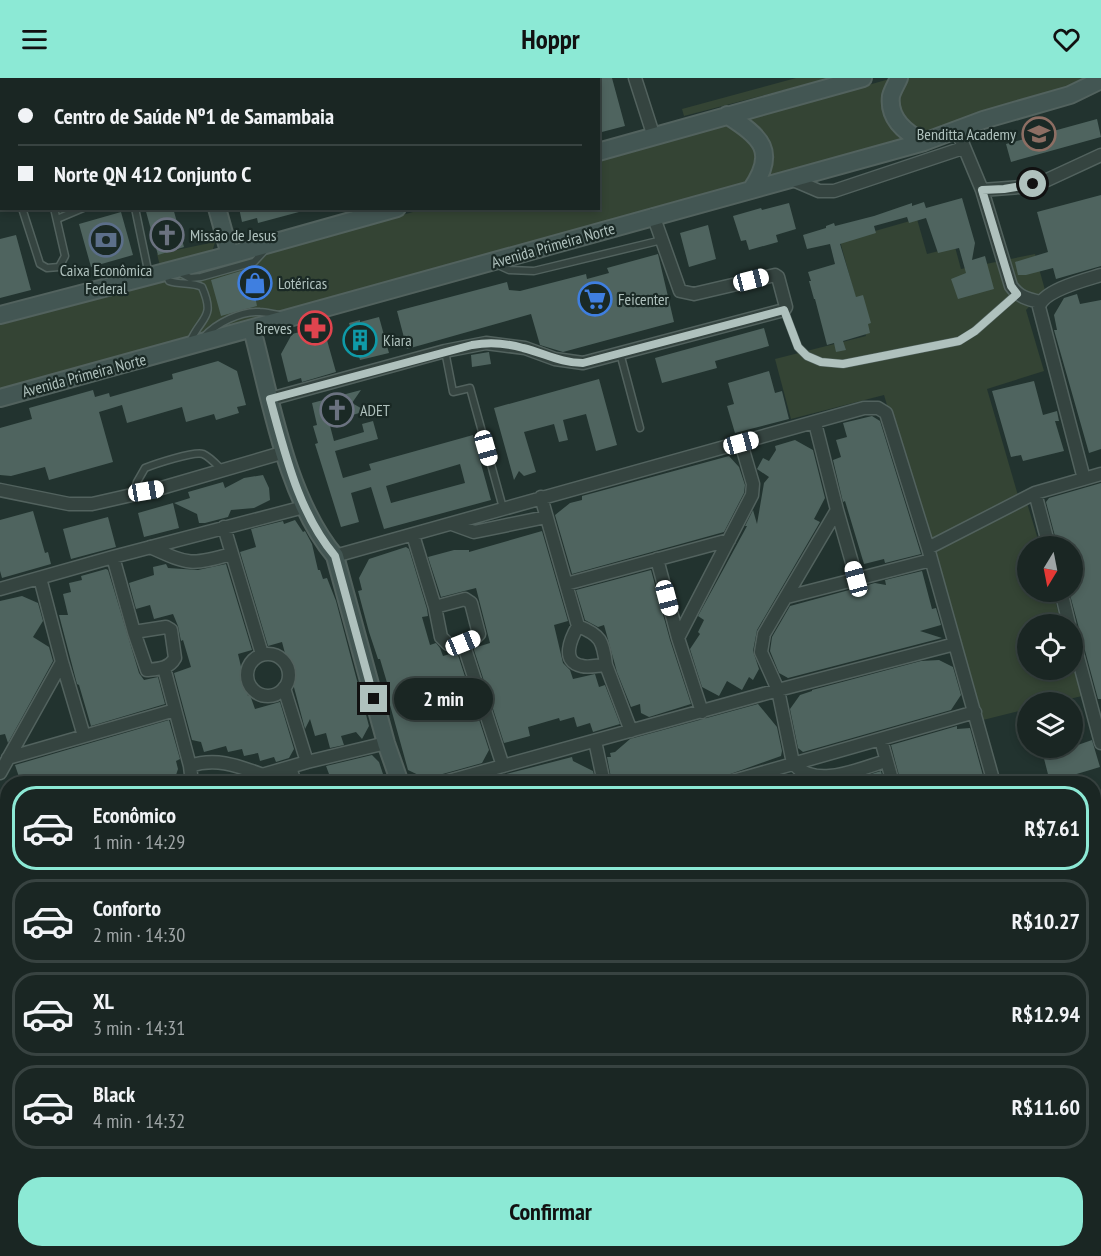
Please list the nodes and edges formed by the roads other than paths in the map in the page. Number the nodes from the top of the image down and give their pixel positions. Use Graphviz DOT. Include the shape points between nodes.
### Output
graph roads {
  1 [pos="635,78"];
  2 [pos="863,78"];
  3 [pos="899,78"];
  4 [pos="1101,80"];
  5 [pos="727,115"];
  6 [pos="957,129"];
  7 [pos="654,136"];
  8 [pos="924,142"];
  9 [pos="963,148"];
  10 [pos="600,151"];
  11 [pos="1101,155"];
  12 [pos="791,178"];
  13 [pos="751,189"];
  14 [pos="982,190"];
  15 [pos="23,210"];
  16 [pos="55,210"];
  17 [pos="78,210"];
  18 [pos="136,210"];
  19 [pos="218,210"];
  20 [pos="390,210"];
  21 [pos="653,216"];
  22 [pos="57,219"];
  23 [pos="662,240"];
  24 [pos="268,244"];
  25 [pos="230,255"];
  26 [pos="492,262"];
  27 [pos="163,272"];
  28 [pos="1101,275"];
  29 [pos="201,277"];
  30 [pos="202,287"];
  31 [pos="1017,294"];
  32 [pos="1040,302"];
  33 [pos="784,310"];
  34 [pos="0,315"];
  35 [pos="291,319"];
  36 [pos="252,329"];
  37 [pos="195,345"];
  38 [pos="445,351"];
  39 [pos="620,352"];
  40 [pos="0,398"];
  41 [pos="270,399"];
  42 [pos="815,423"];
  43 [pos="640,428"];
  44 [pos="741,443"];
  45 [pos="285,452"];
  46 [pos="222,470"];
  47 [pos="1101,474"];
  48 [pos="1084,479"];
  49 [pos="0,490"];
  50 [pos="134,493"];
  51 [pos="1035,494"];
  52 [pos="541,497"];
  53 [pos="304,507"];
  54 [pos="503,508"];
  55 [pos="837,510"];
  56 [pos="546,517"];
  57 [pos="452,524"];
  58 [pos="224,528"];
  59 [pos="413,535"];
  60 [pos="1046,536"];
  61 [pos="729,540"];
  62 [pos="150,547"];
  63 [pos="930,554"];
  64 [pos="231,555"];
  65 [pos="335,556"];
  66 [pos="113,557"];
  67 [pos="657,558"];
  68 [pos="40,578"];
  69 [pos="856,579"];
  70 [pos="566,584"];
  71 [pos="0,590"];
  72 [pos="787,597"];
  73 [pos="435,607"];
  74 [pos="578,626"];
  75 [pos="134,632"];
  76 [pos="678,638"];
  77 [pos="463,643"];
  78 [pos="955,644"];
  79 [pos="262,654"];
  80 [pos="62,662"];
  81 [pos="606,665"];
  82 [pos="164,668"];
  83 [pos="1083,673"];
  84 [pos="284,688"];
  85 [pos="778,690"];
  86 [pos="175,710"];
  87 [pos="702,712"];
  88 [pos="975,712"];
  89 [pos="1099,728"];
  90 [pos="631,731"];
  91 [pos="84,736"];
  92 [pos="881,740"];
  93 [pos="595,741"];
  94 [pos="386,743"];
  95 [pos="1101,743"];
  96 [pos="8,758"];
  97 [pos="886,761"];
  98 [pos="307,762"];
  99 [pos="793,763"];
  100 [pos="190,766"];
  101 [pos="503,766"];
  102 [pos="290,767"];
  103 [pos="0,773"];
  104 [pos="262,775"];
  105 [pos="191,776"];
  106 [pos="258,776"];
  107 [pos="293,776"];
  108 [pos="398,776"];
  109 [pos="467,776"];
  110 [pos="602,776"];
  111 [pos="760,776"];
  112 [pos="891,776"];
  113 [pos="992,776"];
  1 -- 7 [label="street"];
  2 -- 5 [label="main road"];
  3 -- 8 [label="main road" via="891,96 895,118"];
  4 -- 6 [label="main road, Avenida Primeira Norte" via="1070,95"];
  5 -- 7 [label="main road"];
  5 -- 13 [label="main road" via="754,133 764,153 761,176"];
  6 -- 8 [label="main road, Avenida Primeira Norte"];
  6 -- 9 [label="street"];
  7 -- 10 [label="main road"];
  8 -- 12 [label="main road, Avenida Primeira Norte"];
  9 -- 12 [label="street" via="834,191 819,191"];
  9 -- 14 [label="street"];
  11 -- 14 [label="street" via="1047,180"];
  12 -- 13 [label="main road, Avenida Primeira Norte"];
  13 -- 21 [label="main road, Avenida Primeira Norte"];
  14 -- 31 [label="street" via="1011,286"];
  15 -- 22 [label="lane" via="40,264 47,268 59,267 65,256"];
  16 -- 22 [label="lane"];
  17 -- 22 [label="lane"];
  18 -- 27 [label="lane"];
  19 -- 25 [label="main road"];
  20 -- 24 [label="main road"];
  21 -- 23 [label="street"];
  21 -- 26 [label="main road, Avenida Primeira Norte"];
  23 -- 26 [label="lane" via="534,272 509,270"];
  23 -- 33 [label="street" via="680,291 694,294 775,275"];
  24 -- 25 [label="main road"];
  24 -- 29 [label="lane" via="254,262"];
  25 -- 27 [label="main road"];
  26 -- 35 [label="main road, Avenida Primeira Norte"];
  27 -- 29 [label="lane"];
  27 -- 30 [label="lane" via="169,281"];
  27 -- 34 [label="main road"];
  28 -- 32 [label="street"];
  29 -- 30 [label="lane"];
  30 -- 37 [label="lane" via="208,314 191,338"];
  31 -- 32 [label="street"];
  31 -- 33 [label="lane" via="959,341 843,364 807,356 798,347"];
  32 -- 48 [label="street"];
  33 -- 39 [label="street"];
  35 -- 36 [label="main road, Avenida Primeira Norte"];
  35 -- 37 [label="lane" via="258,311 244,314 212,328"];
  36 -- 37 [label="main road, Avenida Primeira Norte"];
  36 -- 41 [label="main road"];
  37 -- 40 [label="main road, Avenida Primeira Norte"];
  38 -- 39 [label="street" via="497,343 583,363"];
  38 -- 41 [label="street"];
  38 -- 54 [label="lane" via="453,392 470,388"];
  39 -- 43 [label="lane"];
  41 -- 45 [label="main road"];
  42 -- 44 [label="street"];
  42 -- 55 [label="street"];
  42 -- 63 [label="street" via="864,408 878,408 886,414"];
  44 -- 52 [label="street"];
  44 -- 61 [label="street" via="753,490"];
  45 -- 46 [label="street"];
  45 -- 53 [label="main road"];
  46 -- 50 [label="street"];
  46 -- 50 [label="lane" via="205,455 191,455 145,468"];
  47 -- 48 [label="street"];
  48 -- 51 [label="street"];
  49 -- 50 [label="street" via="69,504 113,500"];
  51 -- 60 [label="street"];
  51 -- 63 [label="street"];
  52 -- 54 [label="street"];
  52 -- 56 [label="street"];
  53 -- 58 [label="street"];
  53 -- 65 [label="main road"];
  54 -- 57 [label="street"];
  55 -- 69 [label="street"];
  55 -- 72 [label="street"];
  56 -- 57 [label="street" via="474,532"];
  56 -- 70 [label="street"];
  57 -- 59 [label="street"];
  58 -- 62 [label="street"];
  58 -- 64 [label="street"];
  59 -- 65 [label="street"];
  59 -- 73 [label="street"];
  61 -- 67 [label="street"];
  61 -- 76 [label="street"];
  62 -- 64 [label="street" via="194,563"];
  62 -- 66 [label="street"];
  63 -- 69 [label="street"];
  63 -- 78 [label="street"];
  64 -- 79 [label="street"];
  65 -- 94 [label="main road"];
  66 -- 68 [label="street"];
  66 -- 75 [label="street"];
  67 -- 70 [label="street"];
  67 -- 76 [label="street"];
  68 -- 71 [label="street"];
  68 -- 80 [label="street"];
  69 -- 72 [label="street"];
  70 -- 74 [label="street"];
  72 -- 85 [label="street" via="761,643 761,652"];
  73 -- 77 [label="street" via="441,637 448,644"];
  73 -- 77 [label="street" via="465,599 471,603 478,634"];
  74 -- 81 [label="street" via="601,639"];
  74 -- 81 [label="street" via="569,644 572,661 585,667"];
  75 -- 82 [label="street" via="147,670"];
  75 -- 82 [label="street" via="166,627 171,630 175,658"];
  76 -- 87 [label="street"];
  77 -- 101 [label="street"];
  78 -- 85 [label="street"];
  78 -- 88 [label="street"];
  79 -- 84 [label="street" via="280,657 286,663 289,672"];
  79 -- 84 [label="street" via="249,665 248,682 253,690 269,696"];
  80 -- 91 [label="street"];
  80 -- 96 [label="street"];
  81 -- 90 [label="street"];
  82 -- 86 [label="street"];
  83 -- 89 [label="street"];
  84 -- 98 [label="street"];
  85 -- 87 [label="street"];
  85 -- 99 [label="street"];
  86 -- 91 [label="street"];
  86 -- 100 [label="street"];
  87 -- 90 [label="street"];
  88 -- 92 [label="street"];
  88 -- 113 [label="street"];
  89 -- 95 [label="street"];
  90 -- 93 [label="street"];
  91 -- 96 [label="street"];
  92 -- 97 [label="street"];
  92 -- 99 [label="street"];
  93 -- 101 [label="street"];
  93 -- 110 [label="street"];
  94 -- 98 [label="street"];
  94 -- 108 [label="main road"];
  96 -- 103 [label="street"];
  97 -- 99 [label="street" via="824,776 804,773"];
  97 -- 112 [label="street"];
  98 -- 102 [label="street"];
  99 -- 111 [label="street"];
  100 -- 104 [label="street" via="227,763"];
  100 -- 105 [label="street"];
  101 -- 109 [label="street"];
  102 -- 104 [label="street"];
  102 -- 107 [label="street"];
  104 -- 106 [label="street"];
}
